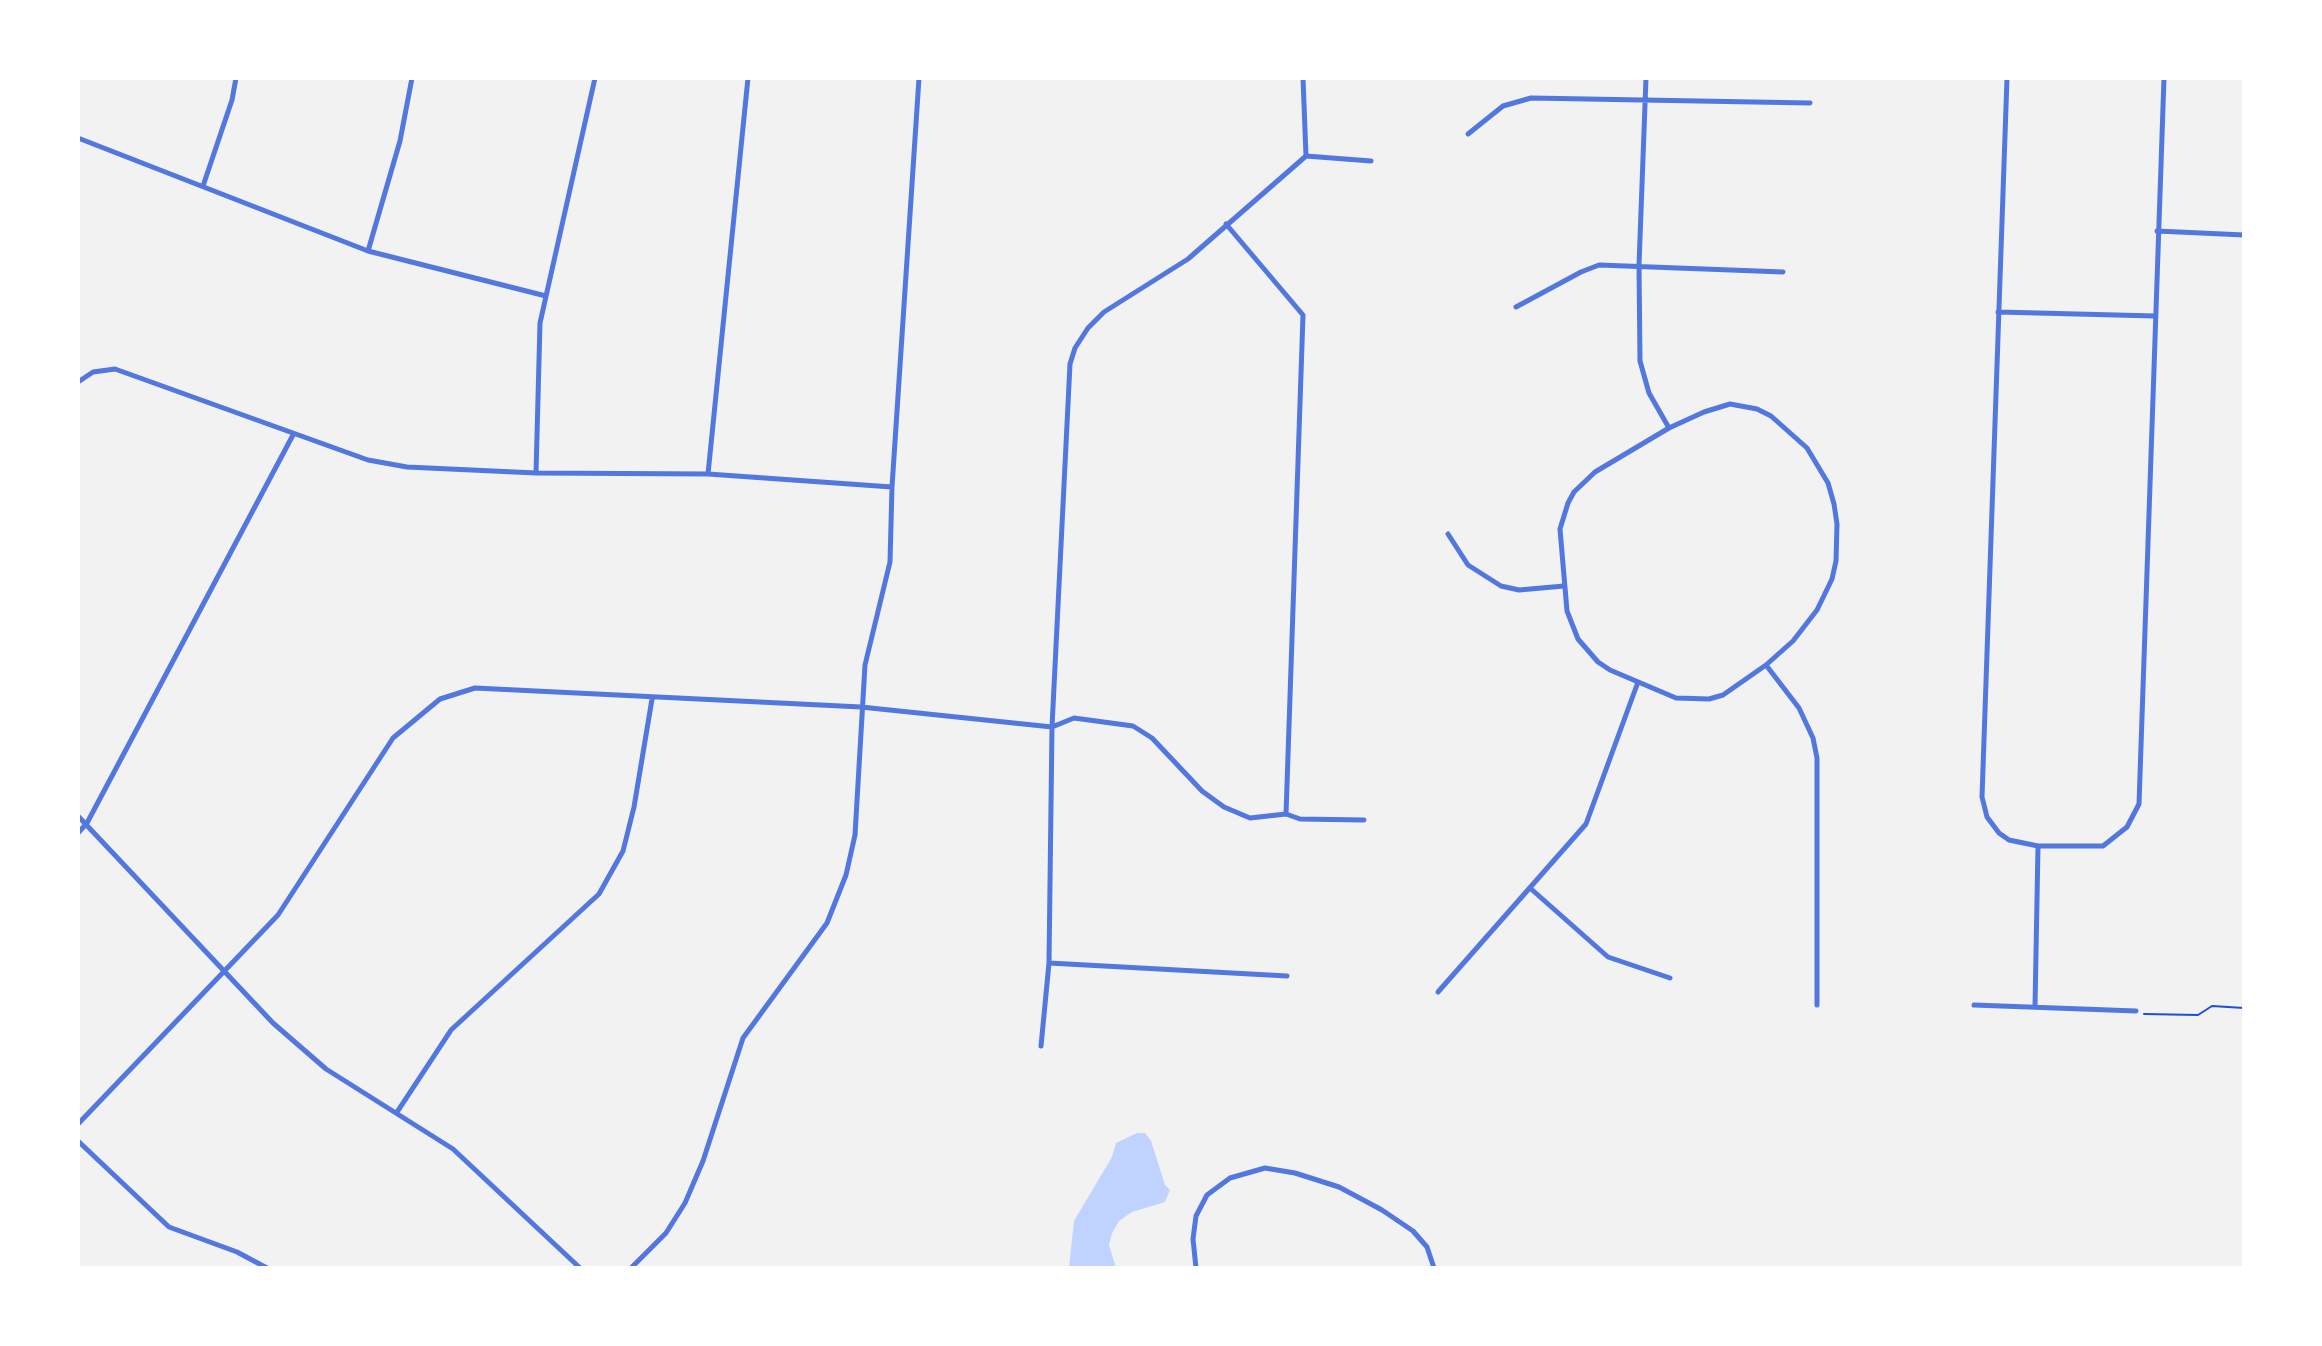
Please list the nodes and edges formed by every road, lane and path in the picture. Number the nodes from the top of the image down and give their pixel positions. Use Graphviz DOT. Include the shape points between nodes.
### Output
graph roads {
  1 [pos="236,78"];
  2 [pos="412,78"];
  3 [pos="595,78"];
  4 [pos="748,78"];
  5 [pos="919,78"];
  6 [pos="1303,78"];
  7 [pos="1646,78"];
  8 [pos="2007,78"];
  9 [pos="2164,78"];
  10 [pos="1646,101"];
  11 [pos="1810,103"];
  12 [pos="1468,134"];
  13 [pos="78,138"];
  14 [pos="1306,156"];
  15 [pos="1371,161"];
  16 [pos="203,186"];
  17 [pos="1226,224"];
  18 [pos="2157,231"];
  19 [pos="2244,235"];
  20 [pos="368,251"];
  21 [pos="1639,265"];
  22 [pos="1783,272"];
  23 [pos="546,296"];
  24 [pos="1516,307"];
  25 [pos="1998,312"];
  26 [pos="2155,316"];
  27 [pos="78,382"];
  28 [pos="1669,428"];
  29 [pos="293,435"];
  30 [pos="536,473"];
  31 [pos="708,474"];
  32 [pos="892,487"];
  33 [pos="1448,534"];
  34 [pos="1564,586"];
  35 [pos="1766,665"];
  36 [pos="1638,682"];
  37 [pos="652,699"];
  38 [pos="861,707"];
  39 [pos="1052,727"];
  40 [pos="1286,814"];
  41 [pos="78,816"];
  42 [pos="1364,820"];
  43 [pos="87,823"];
  44 [pos="78,833"];
  45 [pos="2038,846"];
  46 [pos="1530,888"];
  47 [pos="1049,963"];
  48 [pos="224,974"];
  49 [pos="1287,976"];
  50 [pos="1670,978"];
  51 [pos="1438,992"];
  52 [pos="1817,1005"];
  53 [pos="1974,1005"];
  54 [pos="2035,1007"];
  55 [pos="2244,1008"];
  56 [pos="2136,1011"];
  57 [pos="1041,1046"];
  58 [pos="397,1112"];
  59 [pos="78,1124"];
  60 [pos="78,1141"];
  61 [pos="267,1268"];
  62 [pos="580,1268"];
  63 [pos="631,1268"];
  64 [pos="1196,1268"];
  65 [pos="1434,1268"];
  1 -- 16 [label="street"];
  2 -- 20 [label="street"];
  3 -- 23 [label="street"];
  4 -- 31 [label="street"];
  5 -- 32 [label="street"];
  6 -- 14 [label="street"];
  7 -- 10 [label="street"];
  8 -- 25 [label="street"];
  9 -- 18 [label="street"];
  10 -- 11 [label="street"];
  10 -- 12 [label="street" via="1521,100 1494,111"];
  10 -- 21 [label="street"];
  13 -- 16 [label="street"];
  14 -- 15 [label="street"];
  14 -- 17 [label="street"];
  16 -- 20 [label="street"];
  17 -- 39 [label="street" via="1188,259 1104,312 1075,348 1070,364"];
  17 -- 40 [label="street" via="1303,315"];
  18 -- 19 [label="street"];
  18 -- 26 [label="street"];
  20 -- 23 [label="street"];
  21 -- 22 [label="street"];
  21 -- 24 [label="street" via="1589,268"];
  21 -- 28 [label="street" via="1640,361 1649,393"];
  23 -- 30 [label="street" via="540,323"];
  25 -- 26 [label="street"];
  25 -- 45 [label="street" via="1982,797 1987,817 1999,833"];
  26 -- 45 [label="street" via="2137,811 2122,833 2103,846"];
  27 -- 29 [label="street" via="93,372 115,369"];
  28 -- 34 [label="street" via="1595,472 1574,492 1560,529"];
  28 -- 35 [label="street" via="1730,404 1757,409 1807,448 1828,483 1837,524 1832,579 1805,627"];
  29 -- 30 [label="street" via="407,467"];
  29 -- 43 [label="street"];
  30 -- 31 [label="street"];
  31 -- 32 [label="street"];
  32 -- 38 [label="street" via="890,562 865,665"];
  33 -- 34 [label="street" via="1468,565 1501,586"];
  34 -- 36 [label="street" via="1573,626 1588,652 1610,670"];
  35 -- 36 [label="street" via="1709,699 1676,698"];
  35 -- 52 [label="street" via="1799,708 1817,758"];
  36 -- 46 [label="street" via="1591,815"];
  37 -- 38 [label="street"];
  37 -- 48 [label="street" via="475,688 440,699 393,738 278,915"];
  37 -- 58 [label="street" via="623,851 599,894 451,1030"];
  38 -- 39 [label="street"];
  38 -- 63 [label="street" via="855,835 827,923 743,1038 685,1203 666,1233"];
  39 -- 40 [label="street" via="1074,718 1133,726 1224,807 1250,818"];
  39 -- 47 [label="street"];
  40 -- 42 [label="street"];
  41 -- 43 [label="street"];
  43 -- 44 [label="street"];
  43 -- 48 [label="street"];
  45 -- 54 [label="street"];
  46 -- 50 [label="street" via="1608,957"];
  46 -- 51 [label="street"];
  47 -- 49 [label="street"];
  47 -- 57 [label="street"];
  48 -- 58 [label="street" via="326,1069"];
  48 -- 59 [label="street"];
  53 -- 54 [label="street"];
  54 -- 56 [label="street"];
  55 -- 56 [label="path" via="2212,1006 2198,1015"];
  58 -- 62 [label="street" via="453,1149"];
  60 -- 61 [label="street" via="169,1227"];
  64 -- 65 [label="street" via="1196,1216 1207,1195 1230,1178 1265,1168 1339,1187 1382,1210 1413,1231 1427,1247"];
}
